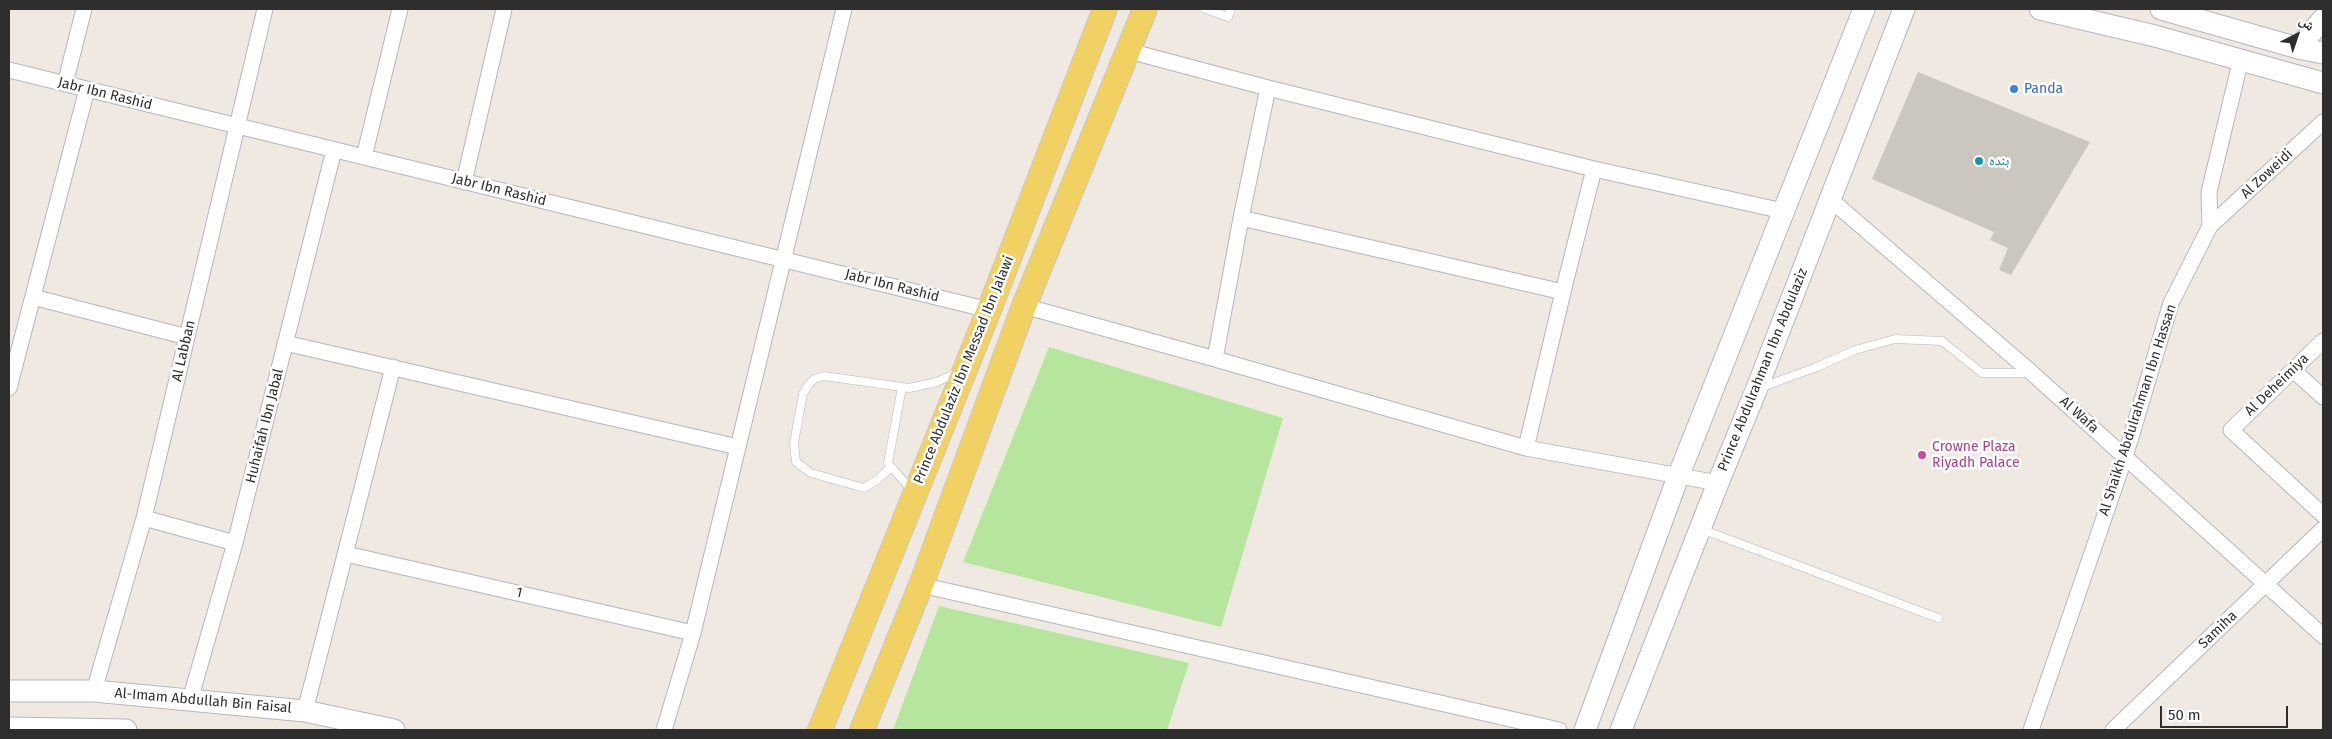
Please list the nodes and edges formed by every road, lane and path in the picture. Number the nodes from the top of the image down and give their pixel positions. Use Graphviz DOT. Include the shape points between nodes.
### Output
graph roads {
  1 [pos="84,9"];
  2 [pos="265,9"];
  3 [pos="400,9"];
  4 [pos="504,9"];
  5 [pos="844,9"];
  6 [pos="1105,9"];
  7 [pos="1145,9"];
  8 [pos="1205,9"];
  9 [pos="1231,9"];
  10 [pos="1864,9"];
  11 [pos="1904,9"];
  12 [pos="2040,9"];
  13 [pos="2161,9"];
  14 [pos="2323,19"];
  15 [pos="2298,48"];
  16 [pos="1129,51"];
  17 [pos="2323,53"];
  18 [pos="2241,59"];
  19 [pos="9,70"];
  20 [pos="2323,83"];
  21 [pos="65,84"];
  22 [pos="1268,88"];
  23 [pos="87,89"];
  24 [pos="2323,122"];
  25 [pos="237,126"];
  26 [pos="334,150"];
  27 [pos="364,157"];
  28 [pos="1594,170"];
  29 [pos="464,182"];
  30 [pos="1831,200"];
  31 [pos="1784,211"];
  32 [pos="1241,218"];
  33 [pos="2210,226"];
  34 [pos="783,260"];
  35 [pos="1563,292"];
  36 [pos="32,297"];
  37 [pos="1024,306"];
  38 [pos="989,310"];
  39 [pos="187,337"];
  40 [pos="2323,341"];
  41 [pos="285,342"];
  42 [pos="1215,359"];
  43 [pos="393,367"];
  44 [pos="965,368"];
  45 [pos="2293,370"];
  46 [pos="2032,372"];
  47 [pos="902,386"];
  48 [pos="9,388"];
  49 [pos="1757,388"];
  50 [pos="2323,397"];
  51 [pos="738,447"];
  52 [pos="1526,448"];
  53 [pos="2125,457"];
  54 [pos="890,468"];
  55 [pos="1678,477"];
  56 [pos="1718,483"];
  57 [pos="915,494"];
  58 [pos="2323,515"];
  59 [pos="144,518"];
  60 [pos="1700,529"];
  61 [pos="2323,529"];
  62 [pos="235,543"];
  63 [pos="346,554"];
  64 [pos="2266,584"];
  65 [pos="921,585"];
  66 [pos="1938,618"];
  67 [pos="692,633"];
  68 [pos="2323,636"];
  69 [pos="9,690"];
  70 [pos="94,691"];
  71 [pos="190,700"];
  72 [pos="305,711"];
  73 [pos="9,728"];
  74 [pos="126,730"];
  75 [pos="394,730"];
  76 [pos="664,730"];
  77 [pos="820,730"];
  78 [pos="862,730"];
  79 [pos="1559,730"];
  80 [pos="1585,730"];
  81 [pos="1621,730"];
  82 [pos="2031,730"];
  83 [pos="2113,730"];
  1 -- 21 [label="street"];
  2 -- 25 [label="street, Al Labban"];
  3 -- 27 [label="street"];
  4 -- 29 [label="street"];
  5 -- 34 [label="street"];
  6 -- 38 [label="main road, Prince Abdulaziz Ibn Messad Ibn Jalawi"];
  7 -- 16 [label="main road"];
  8 -- 9 [label="lane" via="1228,17"];
  10 -- 31 [label="street"];
  11 -- 30 [label="street, Prince Abdulrahman Ibn Abdulaziz"];
  12 -- 18 [label="street"];
  13 -- 15 [label="street"];
  14 -- 15 [label="street"];
  15 -- 17 [label="street"];
  16 -- 22 [label="street"];
  16 -- 37 [label="main road"];
  18 -- 20 [label="street"];
  18 -- 33 [label="street, Al Shaikh Abdulrahman Ibn Hassan" via="2209,192"];
  19 -- 21 [label="street, Jabr Ibn Rashid"];
  21 -- 23 [label="street, Jabr Ibn Rashid"];
  22 -- 28 [label="street"];
  22 -- 32 [label="street"];
  23 -- 25 [label="street, Jabr Ibn Rashid"];
  23 -- 36 [label="street"];
  24 -- 33 [label="street, Al Zoweidi"];
  25 -- 26 [label="street, Jabr Ibn Rashid"];
  25 -- 39 [label="street, Al Labban"];
  26 -- 27 [label="street, Jabr Ibn Rashid"];
  26 -- 41 [label="street, Huhaifah Ibn Jabal"];
  27 -- 29 [label="street, Jabr Ibn Rashid"];
  28 -- 31 [label="street"];
  28 -- 35 [label="street"];
  29 -- 34 [label="street, Jabr Ibn Rashid"];
  30 -- 46 [label="street, Al Wafa"];
  30 -- 49 [label="street, Prince Abdulrahman Ibn Abdulaziz"];
  31 -- 55 [label="street"];
  32 -- 35 [label="street"];
  32 -- 42 [label="street"];
  33 -- 53 [label="street, Al Shaikh Abdulrahman Ibn Hassan" via="2171,303"];
  34 -- 38 [label="street, Jabr Ibn Rashid"];
  34 -- 51 [label="street"];
  35 -- 52 [label="street"];
  36 -- 39 [label="street"];
  36 -- 48 [label="street"];
  37 -- 42 [label="street"];
  37 -- 65 [label="main road"];
  38 -- 44 [label="main road, Prince Abdulaziz Ibn Messad Ibn Jalawi"];
  39 -- 59 [label="street, Al Labban"];
  40 -- 45 [label="street, Al Deheimiya"];
  41 -- 43 [label="street"];
  41 -- 62 [label="street, Huhaifah Ibn Jabal"];
  42 -- 52 [label="street"];
  43 -- 51 [label="street"];
  43 -- 63 [label="street"];
  44 -- 47 [label="lane" via="923,386"];
  44 -- 57 [label="main road, Prince Abdulaziz Ibn Messad Ibn Jalawi"];
  45 -- 50 [label="street"];
  45 -- 58 [label="street, Al Deheimiya" via="2231,430"];
  46 -- 49 [label="lane" via="1982,373 1942,342 1894,338"];
  46 -- 53 [label="street, Al Wafa"];
  47 -- 54 [label="lane" via="888,460"];
  47 -- 54 [label="lane" via="824,376 814,379 802,394 794,443 796,462 803,468 864,488"];
  49 -- 56 [label="street, Prince Abdulrahman Ibn Abdulaziz"];
  51 -- 67 [label="street"];
  52 -- 55 [label="street"];
  53 -- 64 [label="street, Al Wafa"];
  53 -- 82 [label="street, Al Shaikh Abdulrahman Ibn Hassan"];
  54 -- 57 [label="lane"];
  55 -- 56 [label="street"];
  55 -- 80 [label="street"];
  56 -- 60 [label="street, Prince Abdulrahman Ibn Abdulaziz"];
  57 -- 77 [label="main road, Prince Abdulaziz Ibn Messad Ibn Jalawi"];
  59 -- 62 [label="street"];
  59 -- 70 [label="street, Al Labban"];
  60 -- 66 [label="lane"];
  60 -- 81 [label="street, Prince Abdulrahman Ibn Abdulaziz"];
  61 -- 64 [label="street, Samiha"];
  62 -- 71 [label="street, Huhaifah Ibn Jabal"];
  63 -- 67 [label="street, 1"];
  63 -- 72 [label="street"];
  64 -- 68 [label="street, Al Wafa"];
  64 -- 83 [label="street, Samiha"];
  65 -- 78 [label="main road"];
  65 -- 79 [label="street"];
  67 -- 76 [label="street"];
  69 -- 70 [label="street, Al-Imam Abdullah Bin Faisal"];
  70 -- 71 [label="street, Al-Imam Abdullah Bin Faisal"];
  71 -- 72 [label="street, Al-Imam Abdullah Bin Faisal"];
  72 -- 75 [label="street, Al-Imam Abdullah Bin Faisal"];
  73 -- 74 [label="street"];
}
